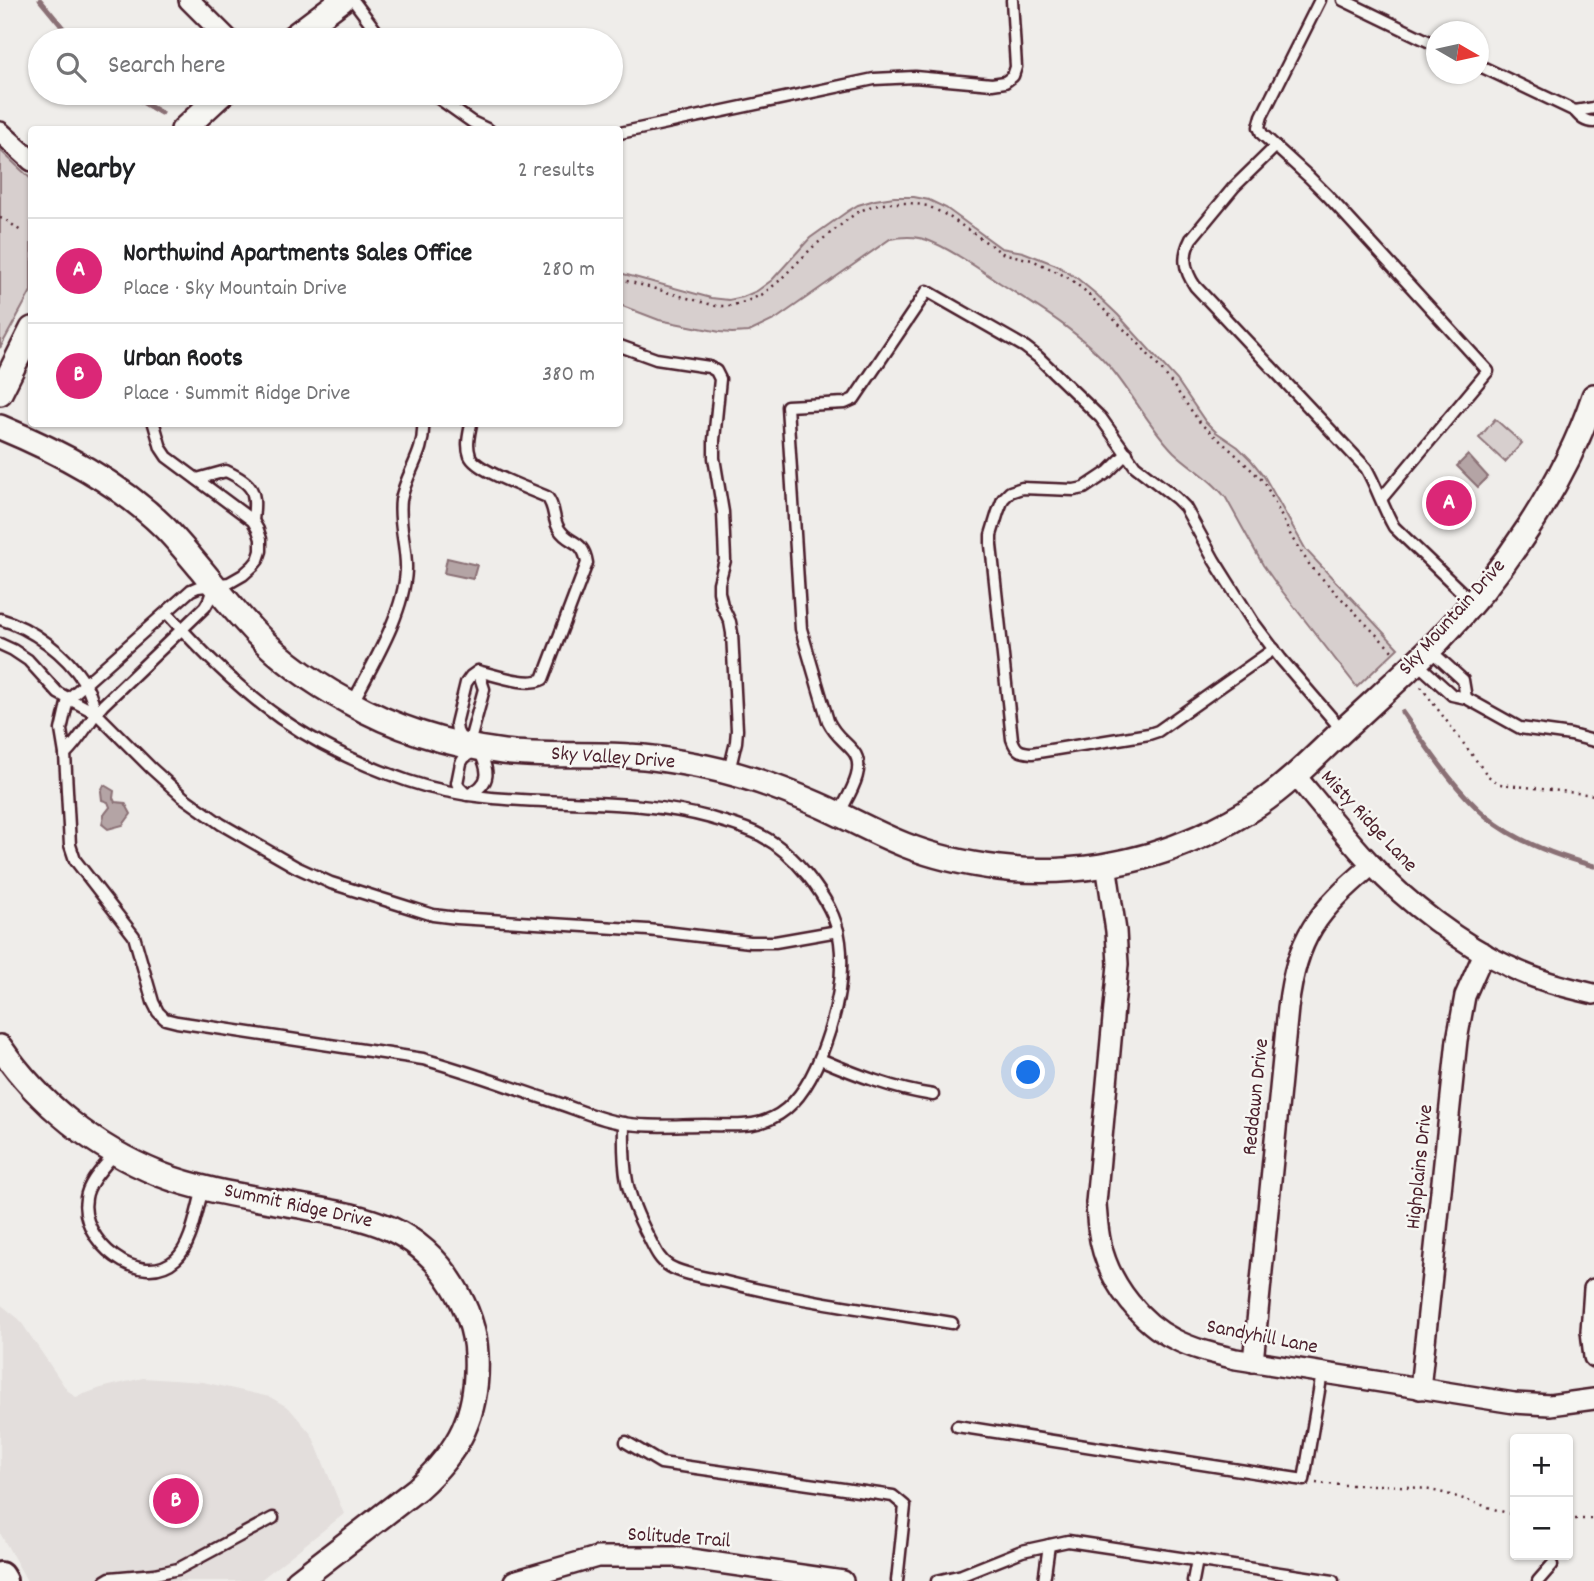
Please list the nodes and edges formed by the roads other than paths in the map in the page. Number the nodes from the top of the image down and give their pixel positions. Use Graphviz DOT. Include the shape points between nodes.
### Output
graph roads {
  1 [pos="189,0"];
  2 [pos="342,0"];
  3 [pos="353,0"];
  4 [pos="1012,0"];
  5 [pos="1320,0"];
  6 [pos="1343,0"];
  7 [pos="217,28"];
  8 [pos="305,28"];
  9 [pos="374,28"];
  10 [pos="1426,40"];
  11 [pos="1489,70"];
  12 [pos="210,105"];
  13 [pos="446,105"];
  14 [pos="1594,108"];
  15 [pos="1575,111"];
  16 [pos="1594,122"];
  17 [pos="187,126"];
  18 [pos="480,126"];
  19 [pos="0,132"];
  20 [pos="623,132"];
  21 [pos="1275,147"];
  22 [pos="28,157"];
  23 [pos="28,337"];
  24 [pos="623,347"];
  25 [pos="0,393"];
  26 [pos="1594,396"];
  27 [pos="0,427"];
  28 [pos="155,427"];
  29 [pos="423,427"];
  30 [pos="470,427"];
  31 [pos="1127,453"];
  32 [pos="197,479"];
  33 [pos="1382,498"];
  34 [pos="253,521"];
  35 [pos="215,585"];
  36 [pos="1473,603"];
  37 [pos="166,612"];
  38 [pos="0,619"];
  39 [pos="181,629"];
  40 [pos="0,644"];
  41 [pos="1274,649"];
  42 [pos="1423,656"];
  43 [pos="478,671"];
  44 [pos="86,684"];
  45 [pos="1466,698"];
  46 [pos="68,699"];
  47 [pos="352,704"];
  48 [pos="96,713"];
  49 [pos="1342,730"];
  50 [pos="1594,741"];
  51 [pos="471,746"];
  52 [pos="65,754"];
  53 [pos="728,773"];
  54 [pos="1295,775"];
  55 [pos="467,795"];
  56 [pos="838,814"];
  57 [pos="1107,864"];
  58 [pos="1372,865"];
  59 [pos="838,931"];
  60 [pos="1484,953"];
  61 [pos="1594,994"];
  62 [pos="0,1047"];
  63 [pos="820,1059"];
  64 [pos="933,1096"];
  65 [pos="624,1123"];
  66 [pos="115,1153"];
  67 [pos="203,1187"];
  68 [pos="1594,1289"];
  69 [pos="952,1323"];
  70 [pos="1594,1357"];
  71 [pos="1253,1362"];
  72 [pos="1322,1373"];
  73 [pos="1420,1389"];
  74 [pos="1594,1399"];
  75 [pos="957,1426"];
  76 [pos="626,1442"];
  77 [pos="273,1518"];
  78 [pos="1049,1545"];
  79 [pos="1197,1560"];
  80 [pos="1552,1565"];
  81 [pos="0,1576"];
  82 [pos="773,1576"];
  83 [pos="3,1581"];
  84 [pos="105,1581"];
  85 [pos="298,1581"];
  86 [pos="514,1581"];
  87 [pos="843,1581"];
  88 [pos="897,1581"];
  89 [pos="937,1581"];
  90 [pos="1044,1581"];
  91 [pos="1193,1581"];
  92 [pos="1333,1581"];
  93 [pos="1538,1581"];
  1 -- 7 [label="street"];
  2 -- 8 [label="street"];
  3 -- 9 [label="lane"];
  4 -- 20 [label="lane" via="1016,67 1006,82 874,79"];
  5 -- 21 [label="lane" via="1262,116 1259,127"];
  6 -- 10 [label="lane"];
  11 -- 15 [label="lane"];
  12 -- 17 [label="street"];
  13 -- 18 [label="lane"];
  14 -- 15 [label="lane"];
  15 -- 16 [label="lane" via="1583,120"];
  19 -- 22 [label="street"];
  21 -- 33 [label="lane" via="1191,239 1186,269 1195,286 1366,468"];
  21 -- 33 [label="lane" via="1328,196 1489,371"];
  23 -- 25 [label="street"];
  24 -- 53 [label="lane" via="656,359 709,367 720,379 714,458 725,560 719,592 732,633 737,730"];
  26 -- 36 [label="street, Sky Mountain Drive" via="1549,493"];
  27 -- 35 [label="street, Sky Valley Drive" via="51,449 113,485 166,529"];
  28 -- 32 [label="lane" via="167,457"];
  29 -- 47 [label="lane" via="422,446 402,499 406,572 402,591 395,618"];
  30 -- 43 [label="lane" via="467,446 471,459 547,497 557,527 580,545 587,563 543,679 521,681"];
  31 -- 41 [label="lane" via="1135,466 1185,507 1231,589"];
  31 -- 41 [label="lane" via="1084,488 1022,488 1003,499 991,545 1015,748 1032,753 1158,731"];
  31 -- 56 [label="lane" via="1101,418 1038,357 927,291 854,399 787,406 800,629 828,721 858,760 857,776"];
  32 -- 34 [label="lane"];
  32 -- 34 [label="lane" via="226,471 249,486 254,493"];
  33 -- 36 [label="lane" via="1394,527"];
  34 -- 35 [label="lane" via="261,539 258,560 243,575"];
  35 -- 37 [label="lane" via="191,590"];
  35 -- 39 [label="lane" via="205,607"];
  35 -- 47 [label="street, Sky Valley Drive" via="278,653"];
  36 -- 42 [label="street, Sky Mountain Drive"];
  37 -- 39 [label="lane"];
  37 -- 44 [label="lane"];
  38 -- 44 [label="lane" via="34,633"];
  39 -- 48 [label="lane"];
  39 -- 55 [label="lane" via="247,691 313,738 378,770"];
  40 -- 46 [label="lane" via="28,660"];
  41 -- 49 [label="lane"];
  42 -- 45 [label="lane" via="1452,695"];
  42 -- 45 [label="lane" via="1463,680"];
  42 -- 49 [label="street, Sky Mountain Drive"];
  43 -- 51 [label="lane" via="484,689"];
  43 -- 51 [label="lane" via="466,683 456,724"];
  44 -- 46 [label="lane"];
  44 -- 48 [label="lane"];
  45 -- 50 [label="lane" via="1520,727"];
  46 -- 48 [label="lane"];
  46 -- 52 [label="lane" via="61,730"];
  47 -- 51 [label="street, Sky Valley Drive" via="407,729"];
  48 -- 52 [label="lane"];
  48 -- 59 [label="lane" via="183,797 221,824 331,883 433,915 750,942"];
  49 -- 54 [label="street, Sky Mountain Drive"];
  51 -- 53 [label="street, Sky Valley Drive" via="536,754 629,755"];
  51 -- 55 [label="lane" via="457,783"];
  51 -- 55 [label="lane" via="487,770 480,790"];
  52 -- 65 [label="lane" via="70,845 75,860 134,936 153,1002 165,1019 423,1059"];
  53 -- 56 [label="street, Sky Valley Drive"];
  54 -- 57 [label="street, Sky Valley Drive" via="1257,806 1198,838"];
  54 -- 58 [label="street, Misty Ridge Lane"];
  55 -- 59 [label="lane" via="629,804 736,825 761,835 798,864 828,905"];
  56 -- 57 [label="street, Sky Valley Drive" via="907,846 965,863 1049,870"];
  57 -- 71 [label="street, Sandyhill Lane" via="1118,964 1096,1182 1103,1252 1125,1295 1159,1330 1193,1347"];
  58 -- 60 [label="street, Misty Ridge Lane" via="1450,932"];
  58 -- 71 [label="street, Reddawn Drive" via="1310,930 1294,975"];
  59 -- 63 [label="lane" via="841,974"];
  60 -- 61 [label="street, Misty Ridge Lane" via="1534,978"];
  60 -- 73 [label="street, Highplains Drive" via="1465,996 1457,1040"];
  62 -- 66 [label="street, Summit Ridge Drive" via="53,1107"];
  63 -- 64 [label="lane" via="866,1079"];
  63 -- 65 [label="lane" via="802,1092 787,1108 759,1123"];
  65 -- 69 [label="lane" via="626,1185 653,1245 670,1266 772,1294"];
  66 -- 67 [label="street, Summit Ridge Drive"];
  66 -- 67 [label="lane" via="90,1186 87,1215 111,1254 139,1268 153,1269 176,1260 188,1239"];
  67 -- 85 [label="street, Summit Ridge Drive" via="369,1219 389,1227 429,1254 447,1275 470,1319 477,1371 461,1438 417,1489"];
  68 -- 70 [label="street"];
  71 -- 72 [label="street, Sandyhill Lane"];
  72 -- 73 [label="street, Sandyhill Lane"];
  72 -- 75 [label="lane" via="1304,1480"];
  73 -- 74 [label="street, Sandyhill Lane" via="1535,1405"];
  76 -- 88 [label="lane" via="661,1464 893,1496 905,1506"];
  77 -- 84 [label="lane" via="178,1569"];
  78 -- 79 [label="lane" via="1068,1541"];
  78 -- 89 [label="lane"];
  78 -- 90 [label="lane"];
  79 -- 91 [label="lane"];
  79 -- 92 [label="lane"];
  80 -- 93 [label="lane"];
  81 -- 83 [label="main road"];
  82 -- 86 [label="street, Solitude Trail" via="677,1557 597,1557"];
  82 -- 87 [label="street, Solitude Trail"];
}
